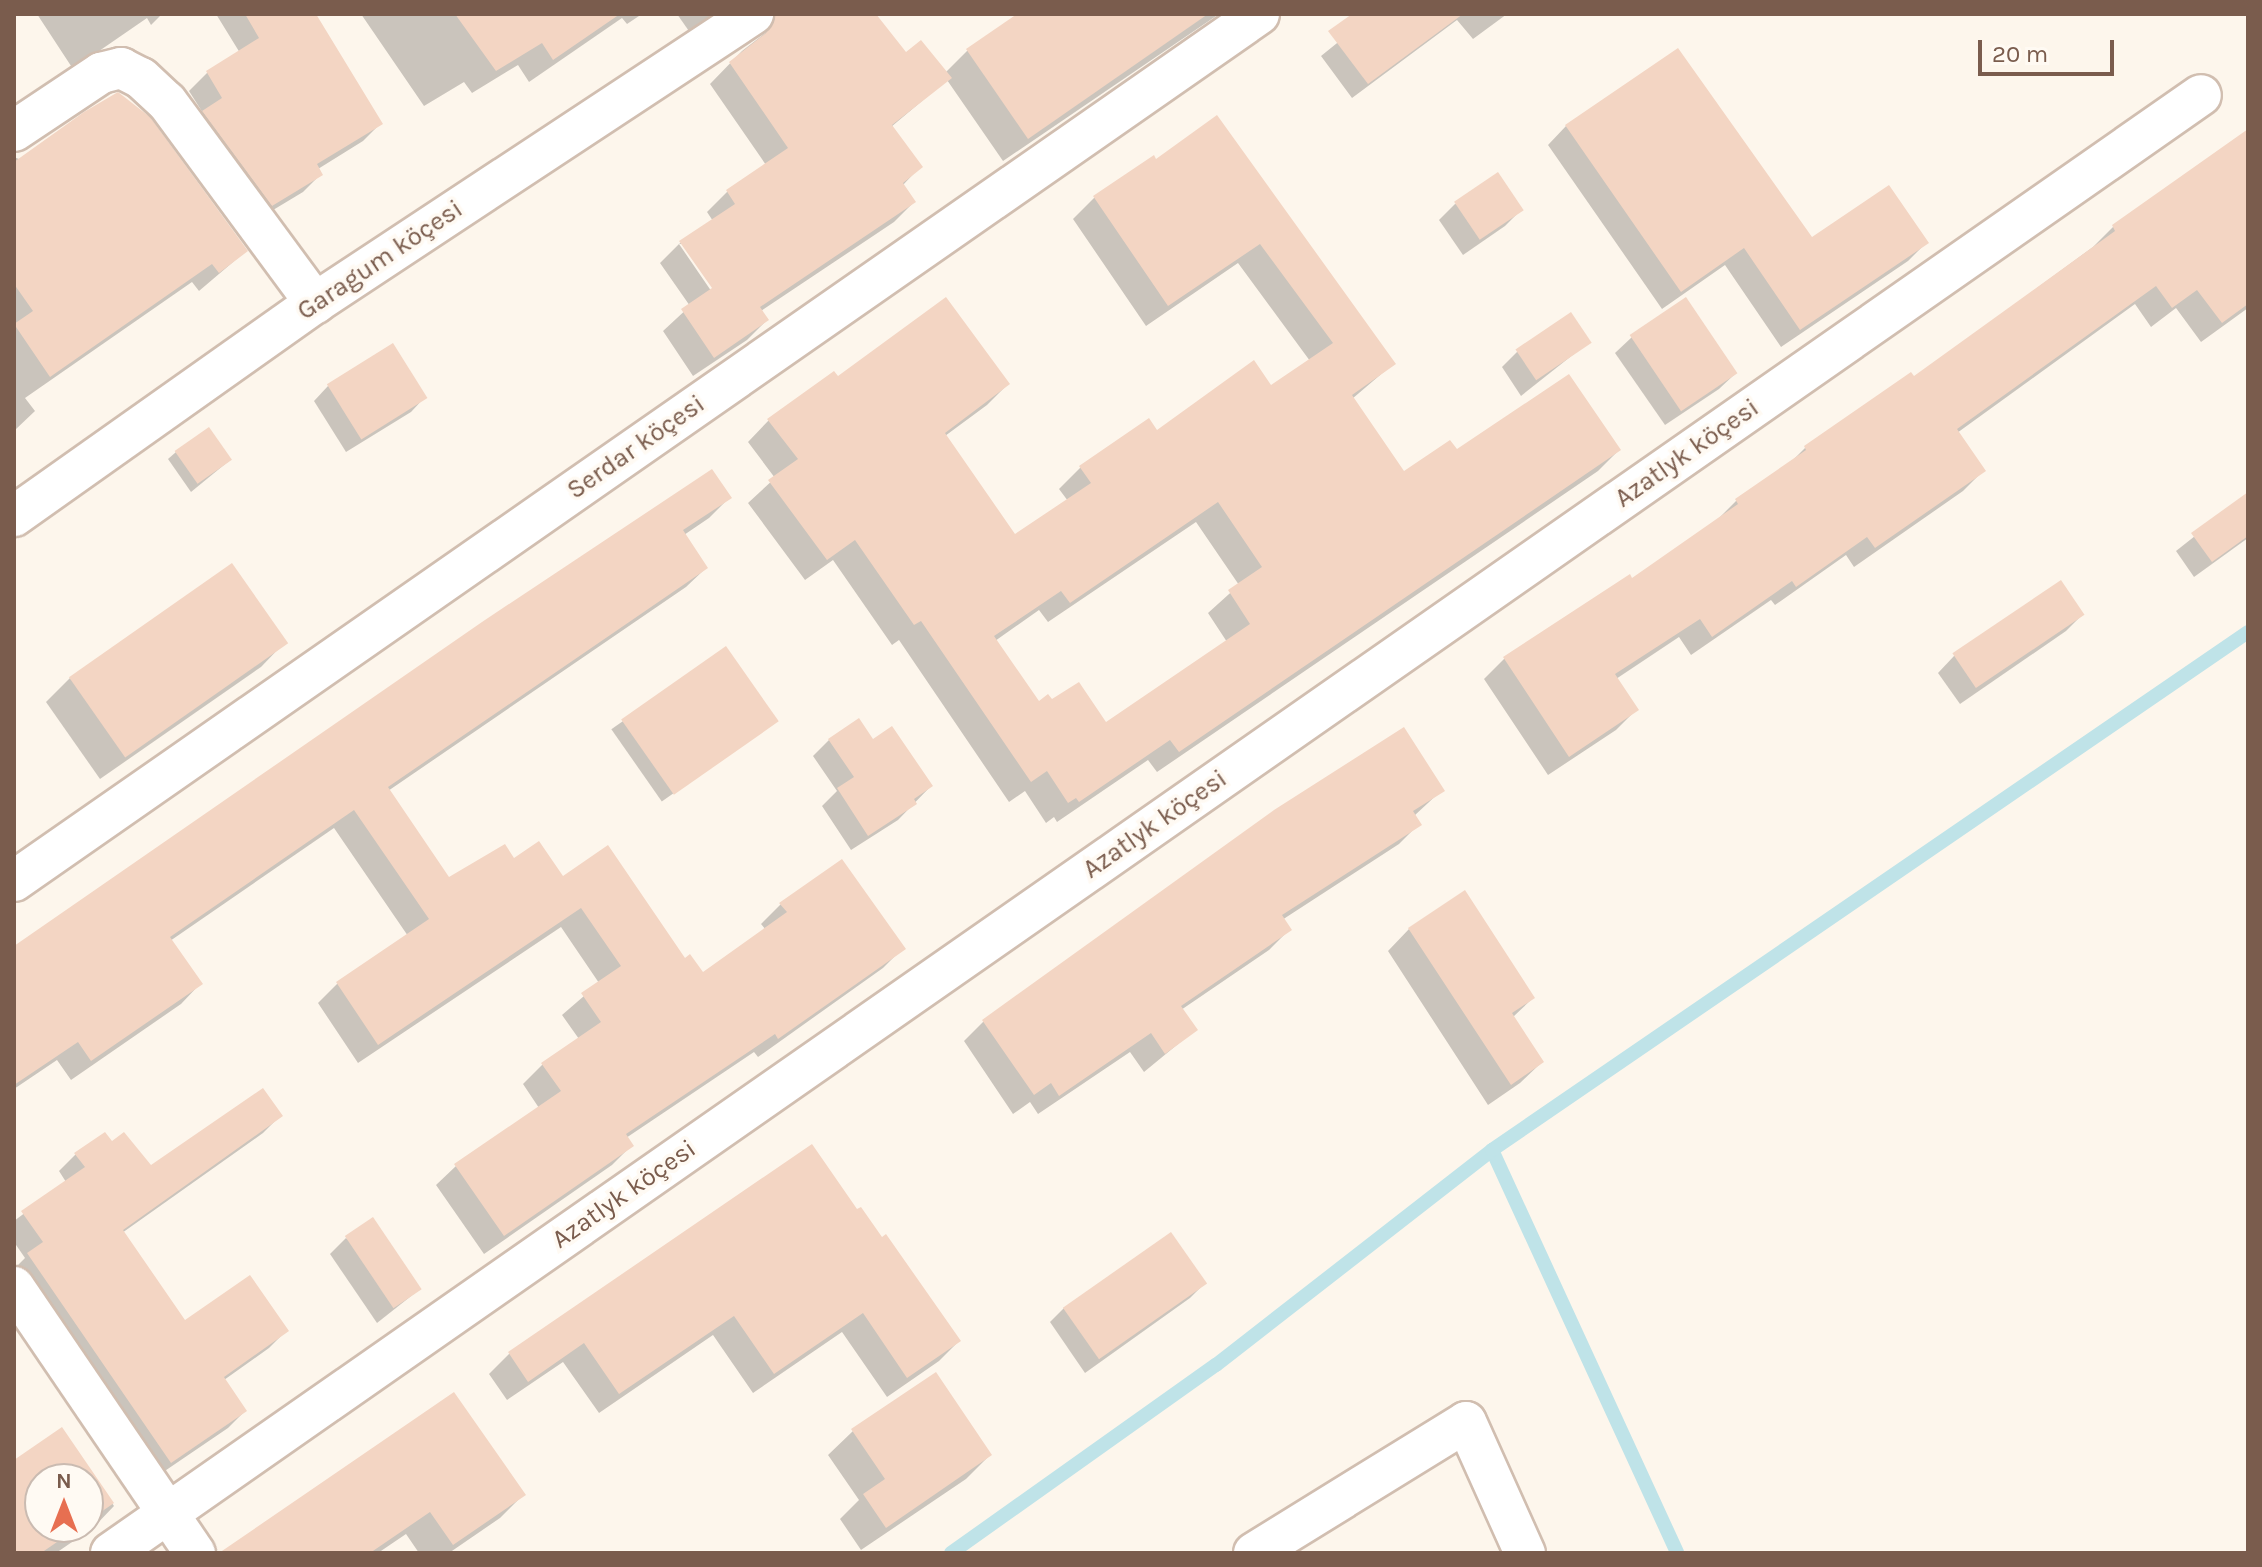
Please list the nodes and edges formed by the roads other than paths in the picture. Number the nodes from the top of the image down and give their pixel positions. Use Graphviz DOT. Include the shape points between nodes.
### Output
graph roads {
  1 [pos="753,14"];
  2 [pos="1259,14"];
  3 [pos="2201,95"];
  4 [pos="14,131"];
  5 [pos="315,303"];
  6 [pos="14,516"];
  7 [pos="14,881"];
  8 [pos="14,1287"];
  9 [pos="167,1513"];
  10 [pos="111,1553"];
  11 [pos="195,1553"];
  12 [pos="1254,1553"];
  13 [pos="1525,1553"];
  1 -- 5 [label="street, Garagum köçesi"];
  2 -- 7 [label="street, Serdar köçesi"];
  3 -- 9 [label="street, Azatlyk köçesi"];
  4 -- 5 [label="street" via="101,73 121,68 141,78 167,102"];
  5 -- 6 [label="street, Garagum köçesi"];
  8 -- 9 [label="street"];
  9 -- 10 [label="street, Azatlyk köçesi"];
  9 -- 11 [label="street"];
  12 -- 13 [label="street" via="1466,1422"];
}
